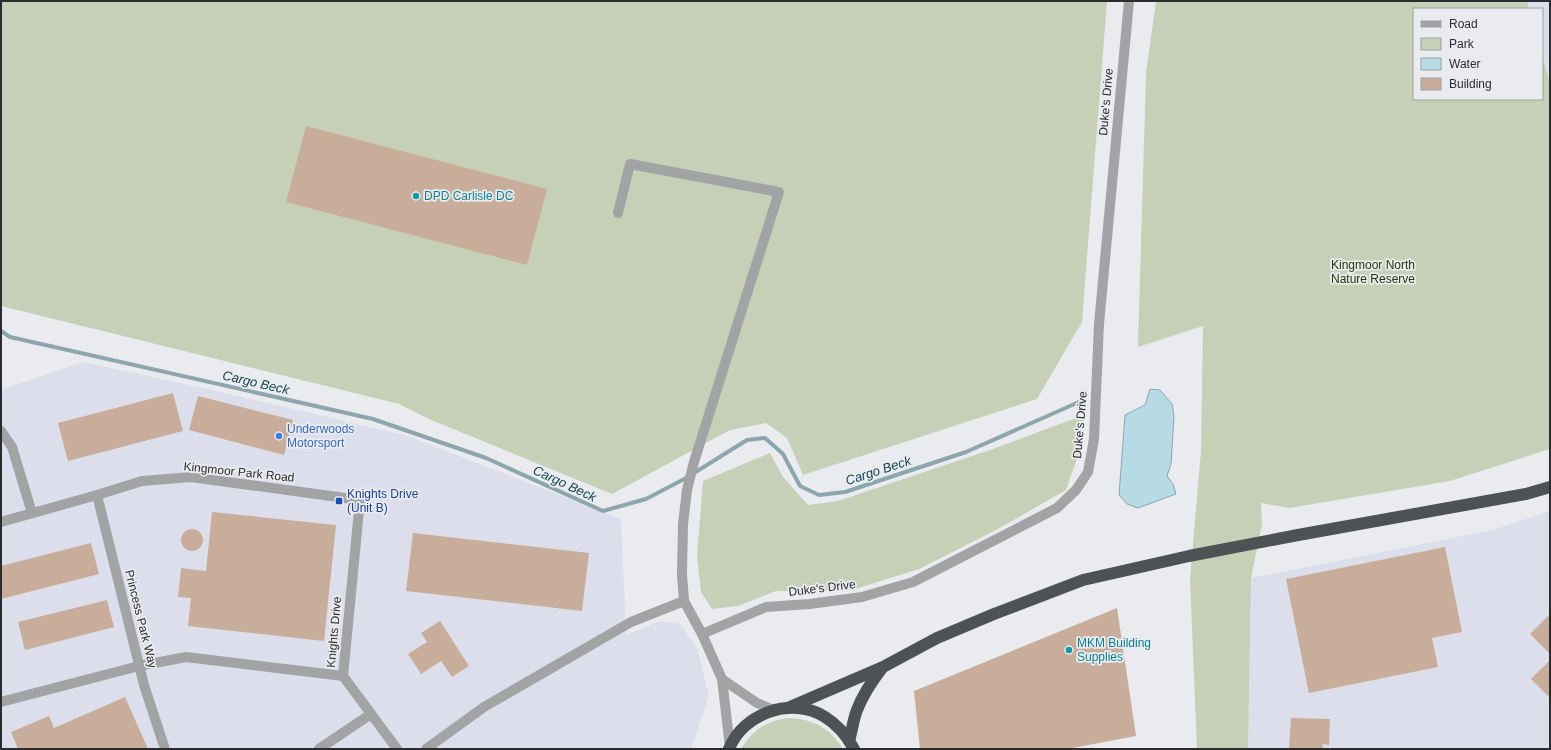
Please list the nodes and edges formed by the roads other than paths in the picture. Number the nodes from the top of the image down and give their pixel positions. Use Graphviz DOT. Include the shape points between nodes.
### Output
graph roads {
  1 [pos="1129,1"];
  2 [pos="618,212"];
  3 [pos="1,431"];
  4 [pos="1550,487"];
  5 [pos="97,495"];
  6 [pos="360,500"];
  7 [pos="32,513"];
  8 [pos="1,522"];
  9 [pos="684,601"];
  10 [pos="702,634"];
  11 [pos="139,666"];
  12 [pos="883,667"];
  13 [pos="343,676"];
  14 [pos="722,680"];
  15 [pos="1,702"];
  16 [pos="790,707"];
  17 [pos="774,710"];
  18 [pos="371,714"];
  19 [pos="852,745"];
  20 [pos="729,748"];
  21 [pos="165,749"];
  22 [pos="319,749"];
  23 [pos="397,749"];
  24 [pos="426,749"];
  1 -- 10 [label="street, Duke's Drive" via="1100,324 1094,439 1088,472 1076,490 1057,508 913,582 862,597 766,607"];
  2 -- 9 [label="street" via="630,164 779,192 687,490 682,575"];
  3 -- 7 [label="street" via="12,447"];
  4 -- 12 [label="highway" via="1526,494 1189,556 1083,580 936,638"];
  5 -- 6 [label="street, Kingmoor Park Road" via="142,481 191,477"];
  5 -- 7 [label="street, Kingmoor Park Road"];
  5 -- 11 [label="street, Princess Park Way"];
  6 -- 13 [label="street, Knights Drive"];
  7 -- 8 [label="street, Kingmoor Park Road"];
  9 -- 10 [label="street"];
  9 -- 24 [label="street" via="631,622 484,707"];
  10 -- 14 [label="street"];
  11 -- 13 [label="street" via="186,657"];
  11 -- 15 [label="street"];
  11 -- 21 [label="street, Princess Park Way"];
  12 -- 16 [label="highway"];
  12 -- 19 [label="highway" via="860,701"];
  13 -- 18 [label="street, Knights Drive"];
  14 -- 17 [label="street" via="757,703"];
  14 -- 20 [label="street"];
  16 -- 17 [label="highway"];
  16 -- 19 [label="highway" via="824,716 838,727"];
  17 -- 20 [label="highway" via="756,718 740,730"];
  18 -- 22 [label="street"];
  18 -- 23 [label="street, Knights Drive"];
}
